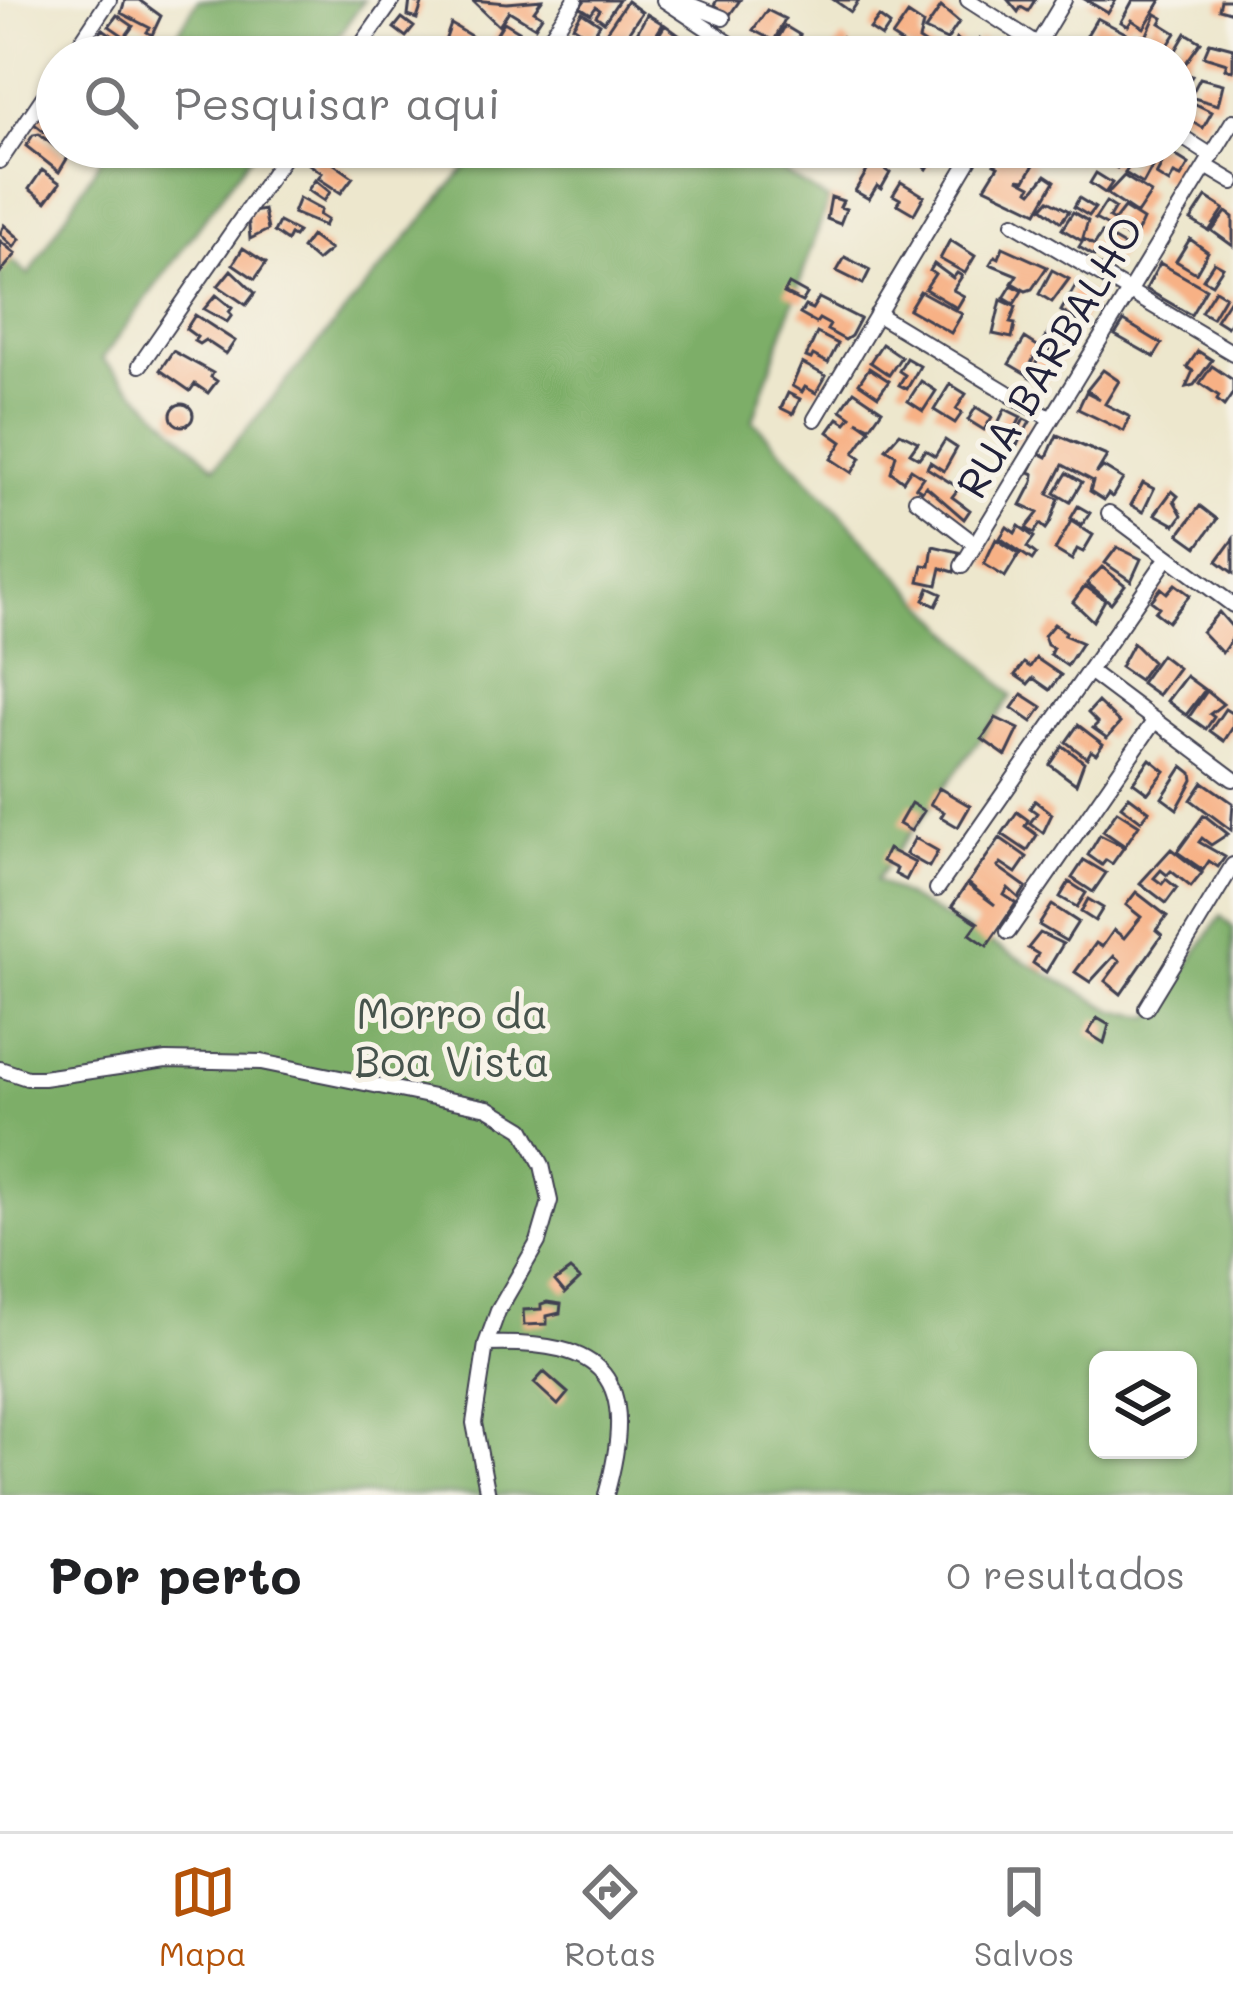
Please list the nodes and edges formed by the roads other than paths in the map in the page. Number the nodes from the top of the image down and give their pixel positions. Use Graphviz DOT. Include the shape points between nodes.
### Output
graph roads {
  1 [pos="109,0"];
  2 [pos="393,0"];
  3 [pos="575,0"];
  4 [pos="664,0"];
  5 [pos="678,0"];
  6 [pos="968,0"];
  7 [pos="1064,0"];
  8 [pos="723,18"];
  9 [pos="84,36"];
  10 [pos="368,36"];
  11 [pos="551,36"];
  12 [pos="718,36"];
  13 [pos="1015,36"];
  14 [pos="1043,36"];
  15 [pos="36,108"];
  16 [pos="1233,121"];
  17 [pos="1197,151"];
  18 [pos="0,161"];
  19 [pos="1209,161"];
  20 [pos="276,168"];
  21 [pos="965,168"];
  22 [pos="1233,182"];
  23 [pos="1014,224"];
  24 [pos="1129,292"];
  25 [pos="878,314"];
  26 [pos="1233,353"];
  27 [pos="140,364"];
  28 [pos="814,419"];
  29 [pos="1052,419"];
  30 [pos="916,499"];
  31 [pos="1108,513"];
  32 [pos="975,544"];
  33 [pos="1168,557"];
  34 [pos="962,566"];
  35 [pos="1233,605"];
  36 [pos="1089,671"];
  37 [pos="1155,721"];
  38 [pos="1233,778"];
  39 [pos="1233,865"];
  40 [pos="937,889"];
  41 [pos="1007,932"];
  42 [pos="1147,1008"];
  43 [pos="0,1069"];
  44 [pos="486,1344"];
  45 [pos="488,1495"];
  46 [pos="606,1495"];
  1 -- 9 [label="street"];
  2 -- 10 [label="street"];
  3 -- 11 [label="street"];
  4 -- 12 [label="street"];
  5 -- 8 [label="street"];
  6 -- 13 [label="street"];
  7 -- 14 [label="street"];
  15 -- 18 [label="street"];
  16 -- 19 [label="street, RUA BARBALHO"];
  17 -- 19 [label="street"];
  19 -- 22 [label="street"];
  19 -- 24 [label="street, RUA BARBALHO"];
  20 -- 27 [label="street"];
  21 -- 25 [label="street"];
  23 -- 24 [label="street"];
  24 -- 26 [label="street"];
  24 -- 29 [label="street, RUA BARBALHO"];
  25 -- 28 [label="street"];
  25 -- 29 [label="street"];
  29 -- 32 [label="street, RUA BARBALHO"];
  30 -- 32 [label="street"];
  31 -- 33 [label="street"];
  32 -- 34 [label="street, RUA BARBALHO"];
  33 -- 35 [label="street"];
  33 -- 36 [label="street"];
  36 -- 37 [label="street"];
  36 -- 40 [label="street"];
  37 -- 38 [label="street"];
  37 -- 41 [label="street"];
  39 -- 42 [label="street"];
  43 -- 44 [label="street" via="43,1078 224,1059 460,1101 508,1118 533,1144 550,1201"];
  44 -- 45 [label="street" via="474,1423"];
  44 -- 46 [label="street" via="572,1350 610,1380 618,1443"];
}
